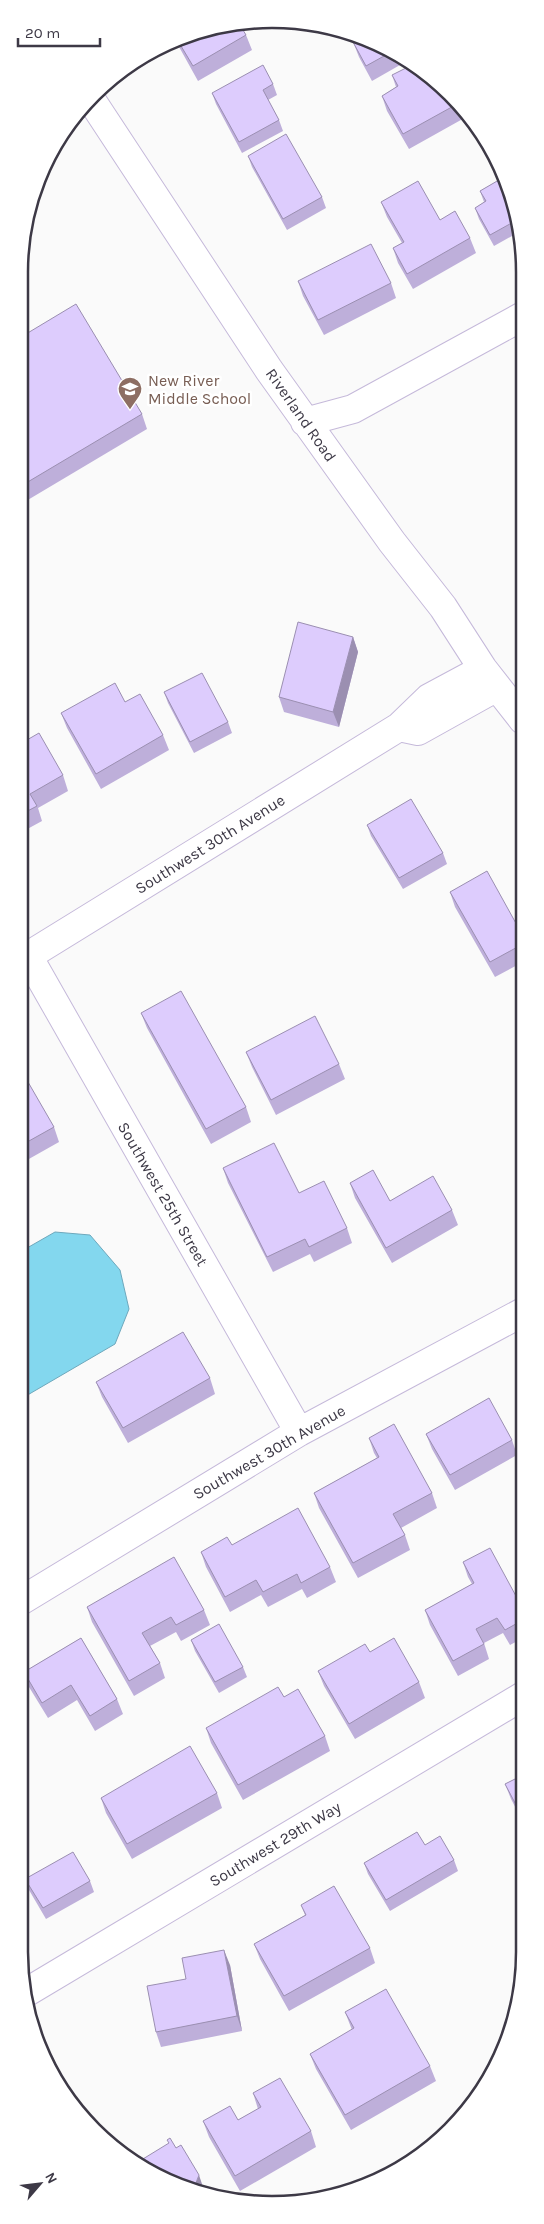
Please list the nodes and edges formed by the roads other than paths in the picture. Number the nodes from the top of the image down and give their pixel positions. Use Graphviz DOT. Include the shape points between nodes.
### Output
graph roads {
  1 [pos="94,104"];
  2 [pos="516,320"];
  3 [pos="305,422"];
  4 [pos="490,678"];
  5 [pos="516,711"];
  6 [pos="28,956"];
  7 [pos="28,965"];
  8 [pos="516,1316"];
  9 [pos="298,1432"];
  10 [pos="28,1597"];
  11 [pos="516,1700"];
  12 [pos="31,1990"];
  1 -- 3 [label="street, Riverland Road"];
  2 -- 3 [label="street" via="353,409"];
  3 -- 4 [label="street, Riverland Road" via="443,608"];
  4 -- 5 [label="street, Riverland Road"];
  4 -- 6 [label="street, Southwest 30th Avenue" via="418,731 399,727"];
  7 -- 9 [label="street, Southwest 25th Street"];
  8 -- 9 [label="street, Southwest 30th Avenue"];
  9 -- 10 [label="street, Southwest 30th Avenue"];
  11 -- 12 [label="street, Southwest 29th Way"];
}
